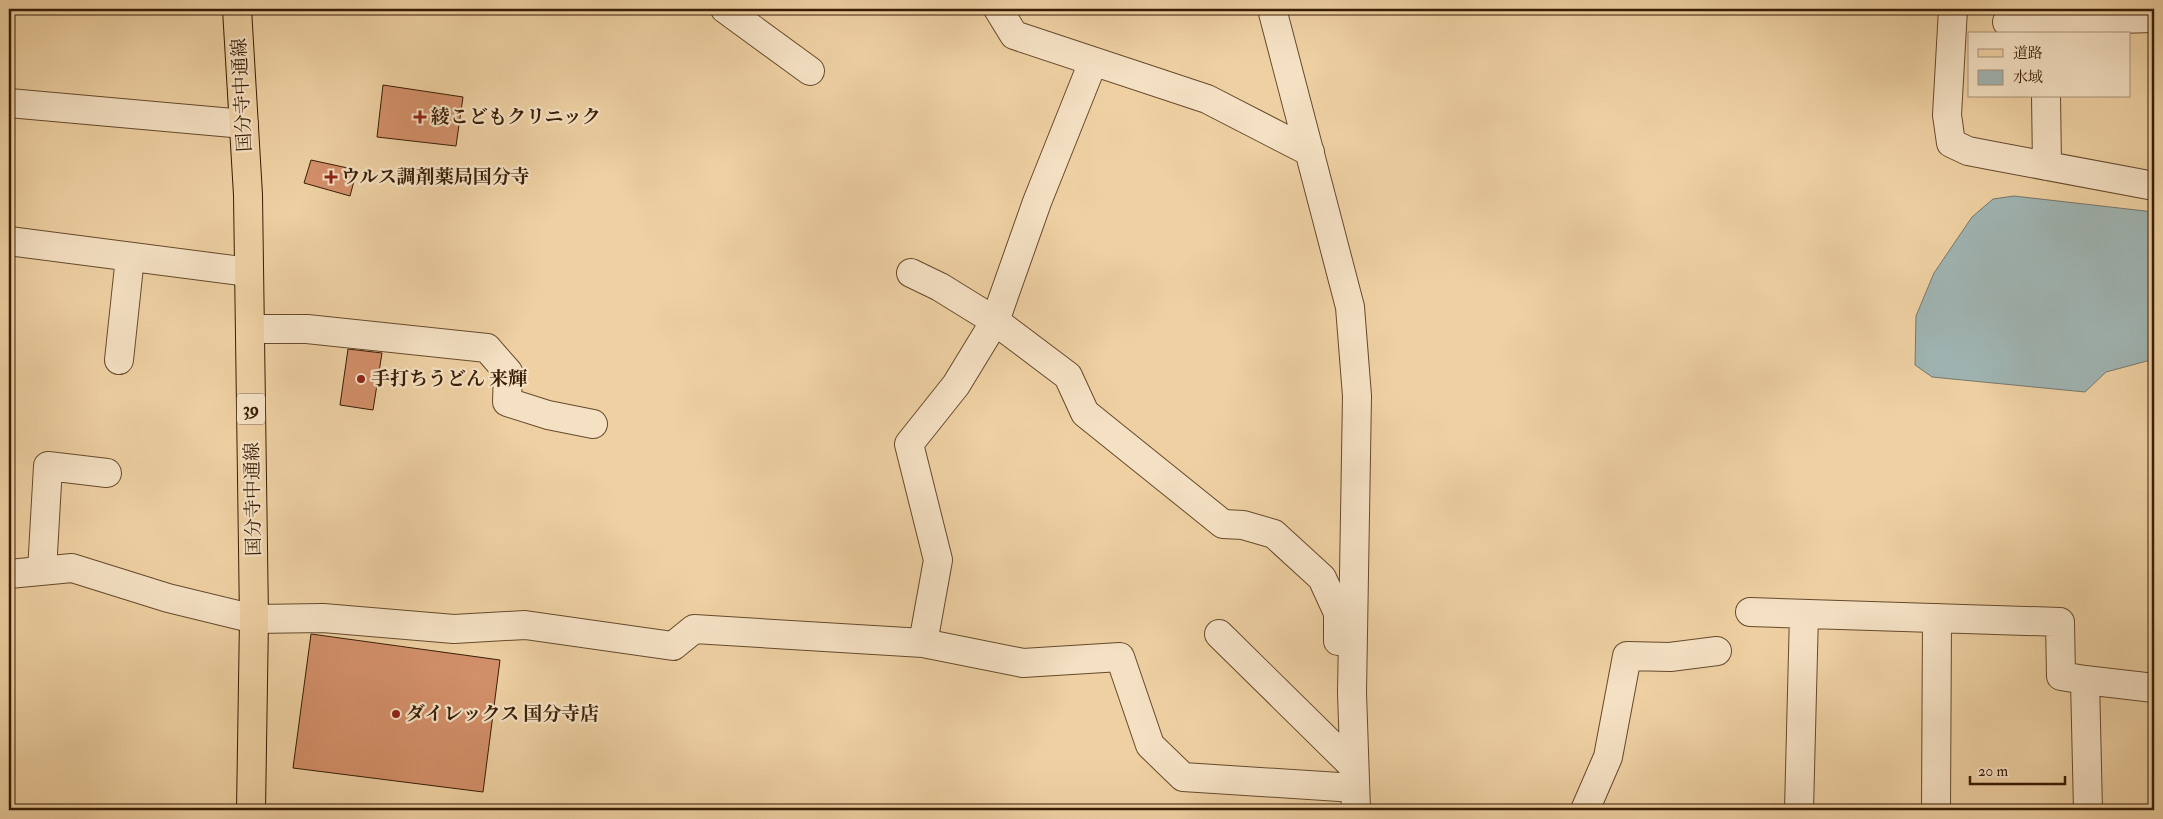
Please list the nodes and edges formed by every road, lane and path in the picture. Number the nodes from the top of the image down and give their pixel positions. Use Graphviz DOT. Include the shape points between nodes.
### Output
graph roads {
  1 [pos="237,9"];
  2 [pos="725,9"];
  3 [pos="998,9"];
  4 [pos="1272,9"];
  5 [pos="1953,9"];
  6 [pos="2154,18"];
  7 [pos="2007,22"];
  8 [pos="2044,28"];
  9 [pos="1093,62"];
  10 [pos="810,71"];
  11 [pos="2046,98"];
  12 [pos="9,103"];
  13 [pos="244,124"];
  14 [pos="1310,152"];
  15 [pos="2047,166"];
  16 [pos="2154,186"];
  17 [pos="9,241"];
  18 [pos="130,257"];
  19 [pos="249,272"];
  20 [pos="911,274"];
  21 [pos="995,321"];
  22 [pos="250,329"];
  23 [pos="118,360"];
  24 [pos="593,424"];
  25 [pos="107,473"];
  26 [pos="42,571"];
  27 [pos="9,574"];
  28 [pos="1750,612"];
  29 [pos="1804,614"];
  30 [pos="1937,618"];
  31 [pos="254,619"];
  32 [pos="1219,634"];
  33 [pos="923,643"];
  34 [pos="1717,651"];
  35 [pos="2085,680"];
  36 [pos="2154,688"];
  37 [pos="1352,693"];
  38 [pos="1355,788"];
  39 [pos="251,810"];
  40 [pos="1585,810"];
  41 [pos="1799,810"];
  42 [pos="1936,810"];
  43 [pos="2088,810"];
  1 -- 13 [label="main road, 国分寺中通線 / 39"];
  2 -- 10 [label="street"];
  3 -- 9 [label="street" via="1014,35"];
  4 -- 14 [label="street"];
  5 -- 15 [label="street" via="1947,115 1950,143 1968,151"];
  6 -- 8 [label="street"];
  7 -- 8 [label="street"];
  9 -- 14 [label="street" via="1207,99"];
  9 -- 21 [label="street" via="1037,202"];
  11 -- 15 [label="street"];
  12 -- 13 [label="street"];
  13 -- 19 [label="main road, 国分寺中通線 / 39"];
  14 -- 37 [label="street" via="1350,307 1357,396"];
  15 -- 16 [label="street"];
  17 -- 18 [label="street"];
  18 -- 19 [label="street"];
  18 -- 23 [label="street"];
  19 -- 22 [label="main road, 国分寺中通線 / 39"];
  20 -- 21 [label="street" via="940,286"];
  21 -- 33 [label="street" via="956,384 909,444 938,560"];
  21 -- 37 [label="street" via="1068,376 1085,413 1223,524 1243,525 1274,534 1322,578 1338,613 1338,681"];
  22 -- 24 [label="street" via="307,329 487,348 508,372 507,402"];
  22 -- 31 [label="main road, 国分寺中通線 / 39"];
  25 -- 26 [label="street" via="48,466"];
  26 -- 27 [label="street"];
  26 -- 31 [label="street" via="72,568 168,598"];
  28 -- 29 [label="street"];
  29 -- 30 [label="street"];
  29 -- 41 [label="street"];
  30 -- 35 [label="street" via="2060,622 2062,676"];
  30 -- 42 [label="street"];
  31 -- 33 [label="street" via="323,618 454,629 525,625 673,646 694,629"];
  31 -- 39 [label="main road, 国分寺中通線 / 39"];
  32 -- 38 [label="street"];
  33 -- 38 [label="street" via="1023,663 1120,657 1150,745 1183,777"];
  34 -- 40 [label="street" via="1670,657 1628,656 1608,757"];
  35 -- 36 [label="street"];
  35 -- 43 [label="street"];
  37 -- 38 [label="street"];
}
